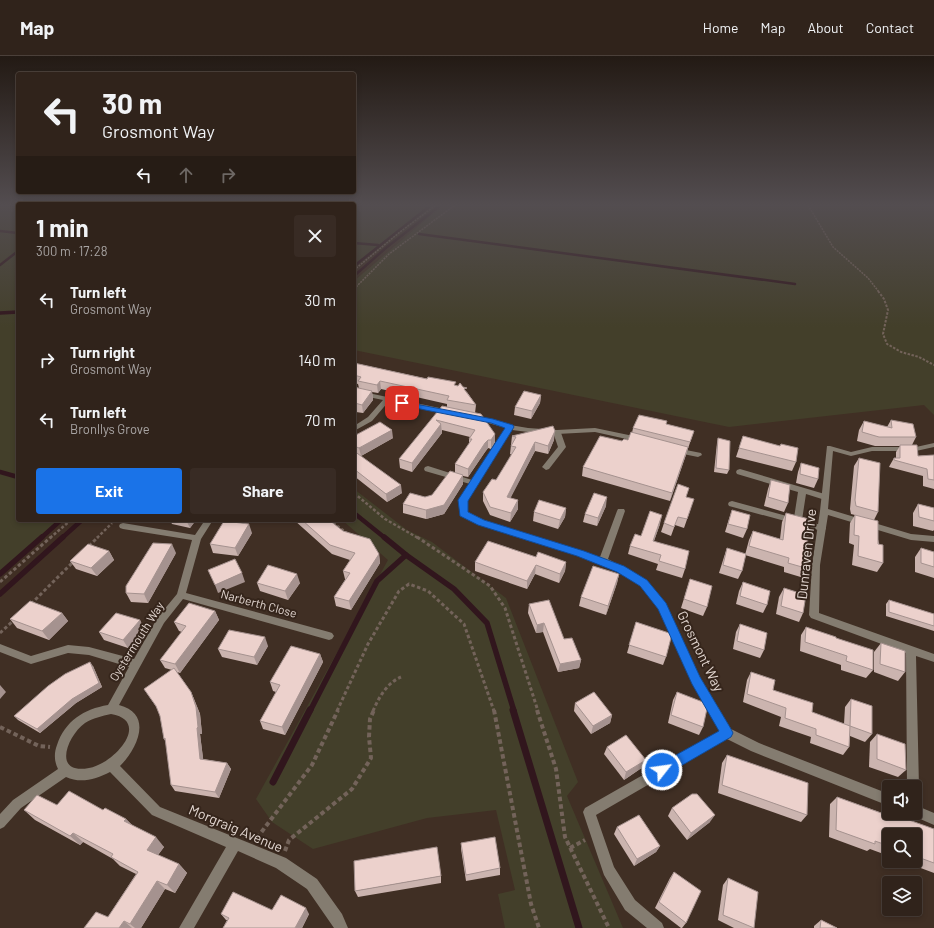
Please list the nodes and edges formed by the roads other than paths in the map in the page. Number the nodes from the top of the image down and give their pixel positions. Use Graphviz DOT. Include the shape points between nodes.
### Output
graph roads {
  1 [pos="356,392"];
  2 [pos="387,400"];
  3 [pos="455,414"];
  4 [pos="470,417"];
  5 [pos="356,427"];
  6 [pos="510,427"];
  7 [pos="557,432"];
  8 [pos="648,442"];
  9 [pos="934,445"];
  10 [pos="670,448"];
  11 [pos="698,455"];
  12 [pos="546,467"];
  13 [pos="428,470"];
  14 [pos="740,472"];
  15 [pos="474,482"];
  16 [pos="802,491"];
  17 [pos="825,497"];
  18 [pos="732,504"];
  19 [pos="622,511"];
  20 [pos="824,511"];
  21 [pos="208,522"];
  22 [pos="798,522"];
  23 [pos="123,526"];
  24 [pos="822,528"];
  25 [pos="197,538"];
  26 [pos="934,539"];
  27 [pos="603,561"];
  28 [pos="181,595"];
  29 [pos="329,636"];
  30 [pos="0,648"];
  31 [pos="911,650"];
  32 [pos="934,658"];
  33 [pos="135,664"];
  34 [pos="111,709"];
  35 [pos="727,733"];
  36 [pos="111,765"];
  37 [pos="66,770"];
  38 [pos="913,780"];
  39 [pos="882,797"];
  40 [pos="922,814"];
  41 [pos="934,819"];
  42 [pos="0,823"];
  43 [pos="236,844"];
  44 [pos="186,928"];
  45 [pos="341,928"];
  46 [pos="657,928"];
  1 -- 2 [label="street"];
  2 -- 3 [label="street"];
  2 -- 5 [label="street" via="370,419"];
  4 -- 6 [label="street"];
  6 -- 7 [label="street"];
  6 -- 15 [label="street, Grosmont Way"];
  7 -- 8 [label="street" via="595,430"];
  7 -- 12 [label="street" via="562,447"];
  9 -- 17 [label="street, Dunraven Drive" via="916,449 872,449 851,454 830,448"];
  10 -- 11 [label="street"];
  13 -- 15 [label="street"];
  14 -- 16 [label="street"];
  15 -- 27 [label="street, Grosmont Way" via="463,500 464,513 481,522"];
  16 -- 17 [label="street"];
  16 -- 22 [label="street"];
  17 -- 20 [label="street, Dunraven Drive"];
  18 -- 22 [label="street"];
  19 -- 27 [label="street"];
  20 -- 24 [label="street, Dunraven Drive"];
  20 -- 26 [label="street" via="911,537"];
  21 -- 25 [label="street, Oystermouth Way"];
  22 -- 24 [label="street"];
  23 -- 25 [label="street"];
  24 -- 31 [label="street, Dunraven Drive" via="816,565 814,616"];
  25 -- 28 [label="street, Oystermouth Way"];
  27 -- 35 [label="street, Grosmont Way" via="643,583 662,606 696,680"];
  28 -- 29 [label="street, Narberth Close"];
  28 -- 33 [label="street, Oystermouth Way" via="161,620"];
  30 -- 33 [label="street" via="31,660 68,649 89,651"];
  31 -- 32 [label="street"];
  31 -- 38 [label="street"];
  33 -- 34 [label="street, Oystermouth Way"];
  34 -- 36 [label="street" via="127,714 134,729 124,753"];
  34 -- 37 [label="street" via="90,714 73,726 65,736 59,755"];
  35 -- 39 [label="street"];
  35 -- 46 [label="street" via="589,812 609,870 630,906"];
  36 -- 37 [label="street" via="90,774 78,775"];
  36 -- 43 [label="street, Morgraig Avenue" via="156,811"];
  37 -- 42 [label="street" via="17,804"];
  40 -- 41 [label="street"];
  43 -- 44 [label="street"];
  43 -- 45 [label="street, Morgraig Avenue" via="281,863 312,884"];
}
